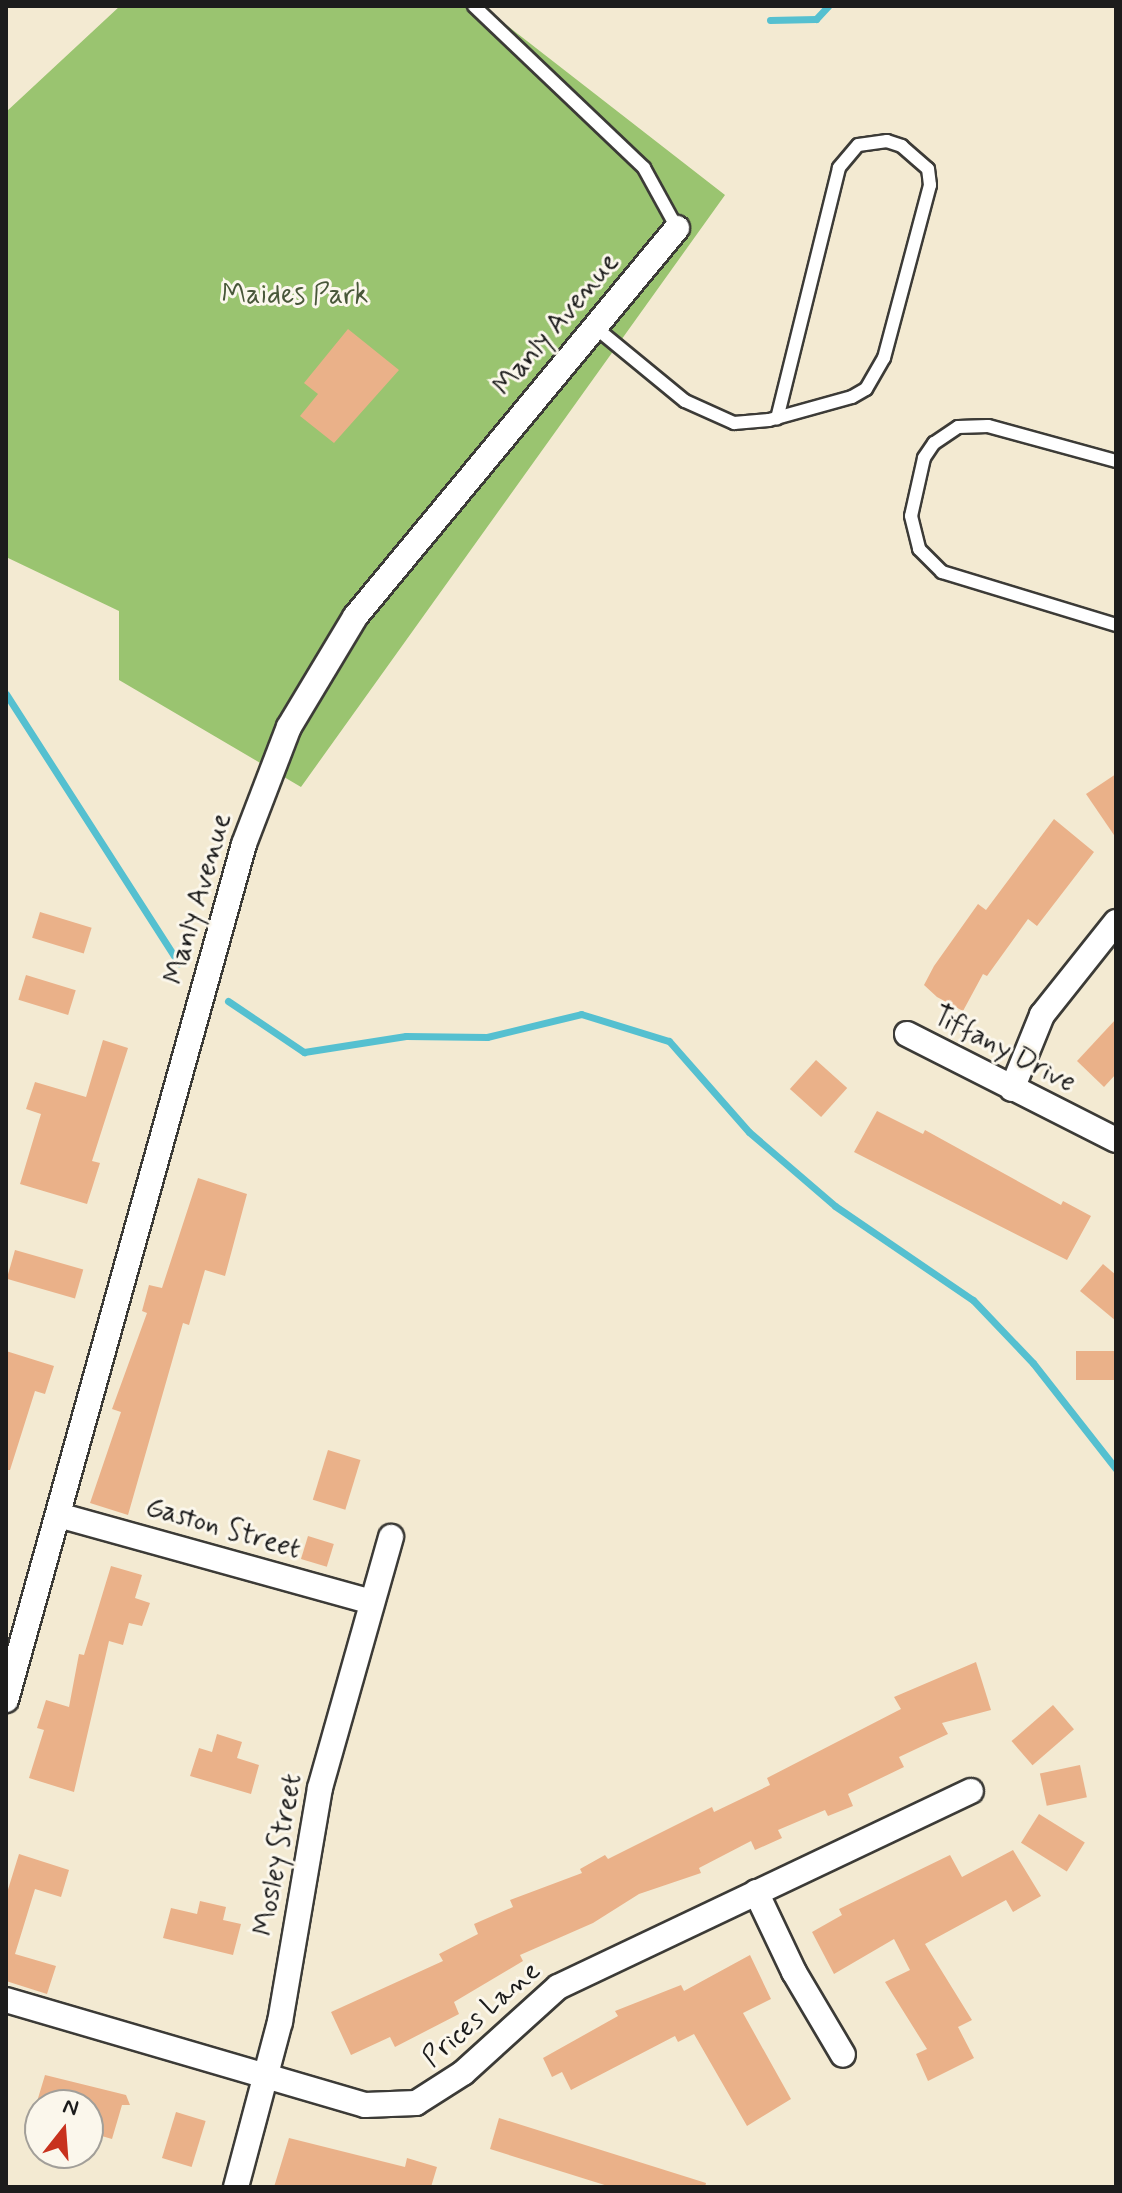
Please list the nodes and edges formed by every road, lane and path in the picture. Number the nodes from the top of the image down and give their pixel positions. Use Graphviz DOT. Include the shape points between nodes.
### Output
graph roads {
  1 [pos="474,6"];
  2 [pos="677,228"];
  3 [pos="596,328"];
  4 [pos="777,418"];
  5 [pos="1116,461"];
  6 [pos="1116,625"];
  7 [pos="1116,922"];
  8 [pos="907,1034"];
  9 [pos="1012,1089"];
  10 [pos="1116,1140"];
  11 [pos="58,1515"];
  12 [pos="391,1537"];
  13 [pos="371,1602"];
  14 [pos="6,1700"];
  15 [pos="971,1791"];
  16 [pos="756,1892"];
  17 [pos="6,2000"];
  18 [pos="843,2055"];
  19 [pos="267,2080"];
  20 [pos="236,2187"];
  1 -- 2 [label="lane" via="644,168"];
  2 -- 3 [label="street, Manly Avenue"];
  3 -- 4 [label="lane" via="699,411 734,423"];
  3 -- 11 [label="street, Manly Avenue" via="355,617 289,727 244,844"];
  4 -- 4 [label="lane" via="852,397 877,376 930,185 928,169 902,146 871,141 858,145 839,168"];
  5 -- 6 [label="lane" via="988,426 958,427 934,443 924,458 911,516 919,549 942,572"];
  7 -- 9 [label="street" via="1042,1015"];
  8 -- 9 [label="street, Tiffany Drive"];
  9 -- 10 [label="street, Tiffany Drive"];
  11 -- 13 [label="street, Gaston Street"];
  11 -- 14 [label="street, Manly Avenue"];
  12 -- 13 [label="street, Mosley Street"];
  13 -- 19 [label="street, Mosley Street" via="320,1788"];
  15 -- 16 [label="street, Prices Lane"];
  16 -- 18 [label="street" via="794,1972"];
  16 -- 19 [label="street, Prices Lane" via="558,1987 463,2073 416,2103 365,2105"];
  17 -- 19 [label="street, Prices Lane"];
  19 -- 20 [label="street, Mosley Street"];
}
